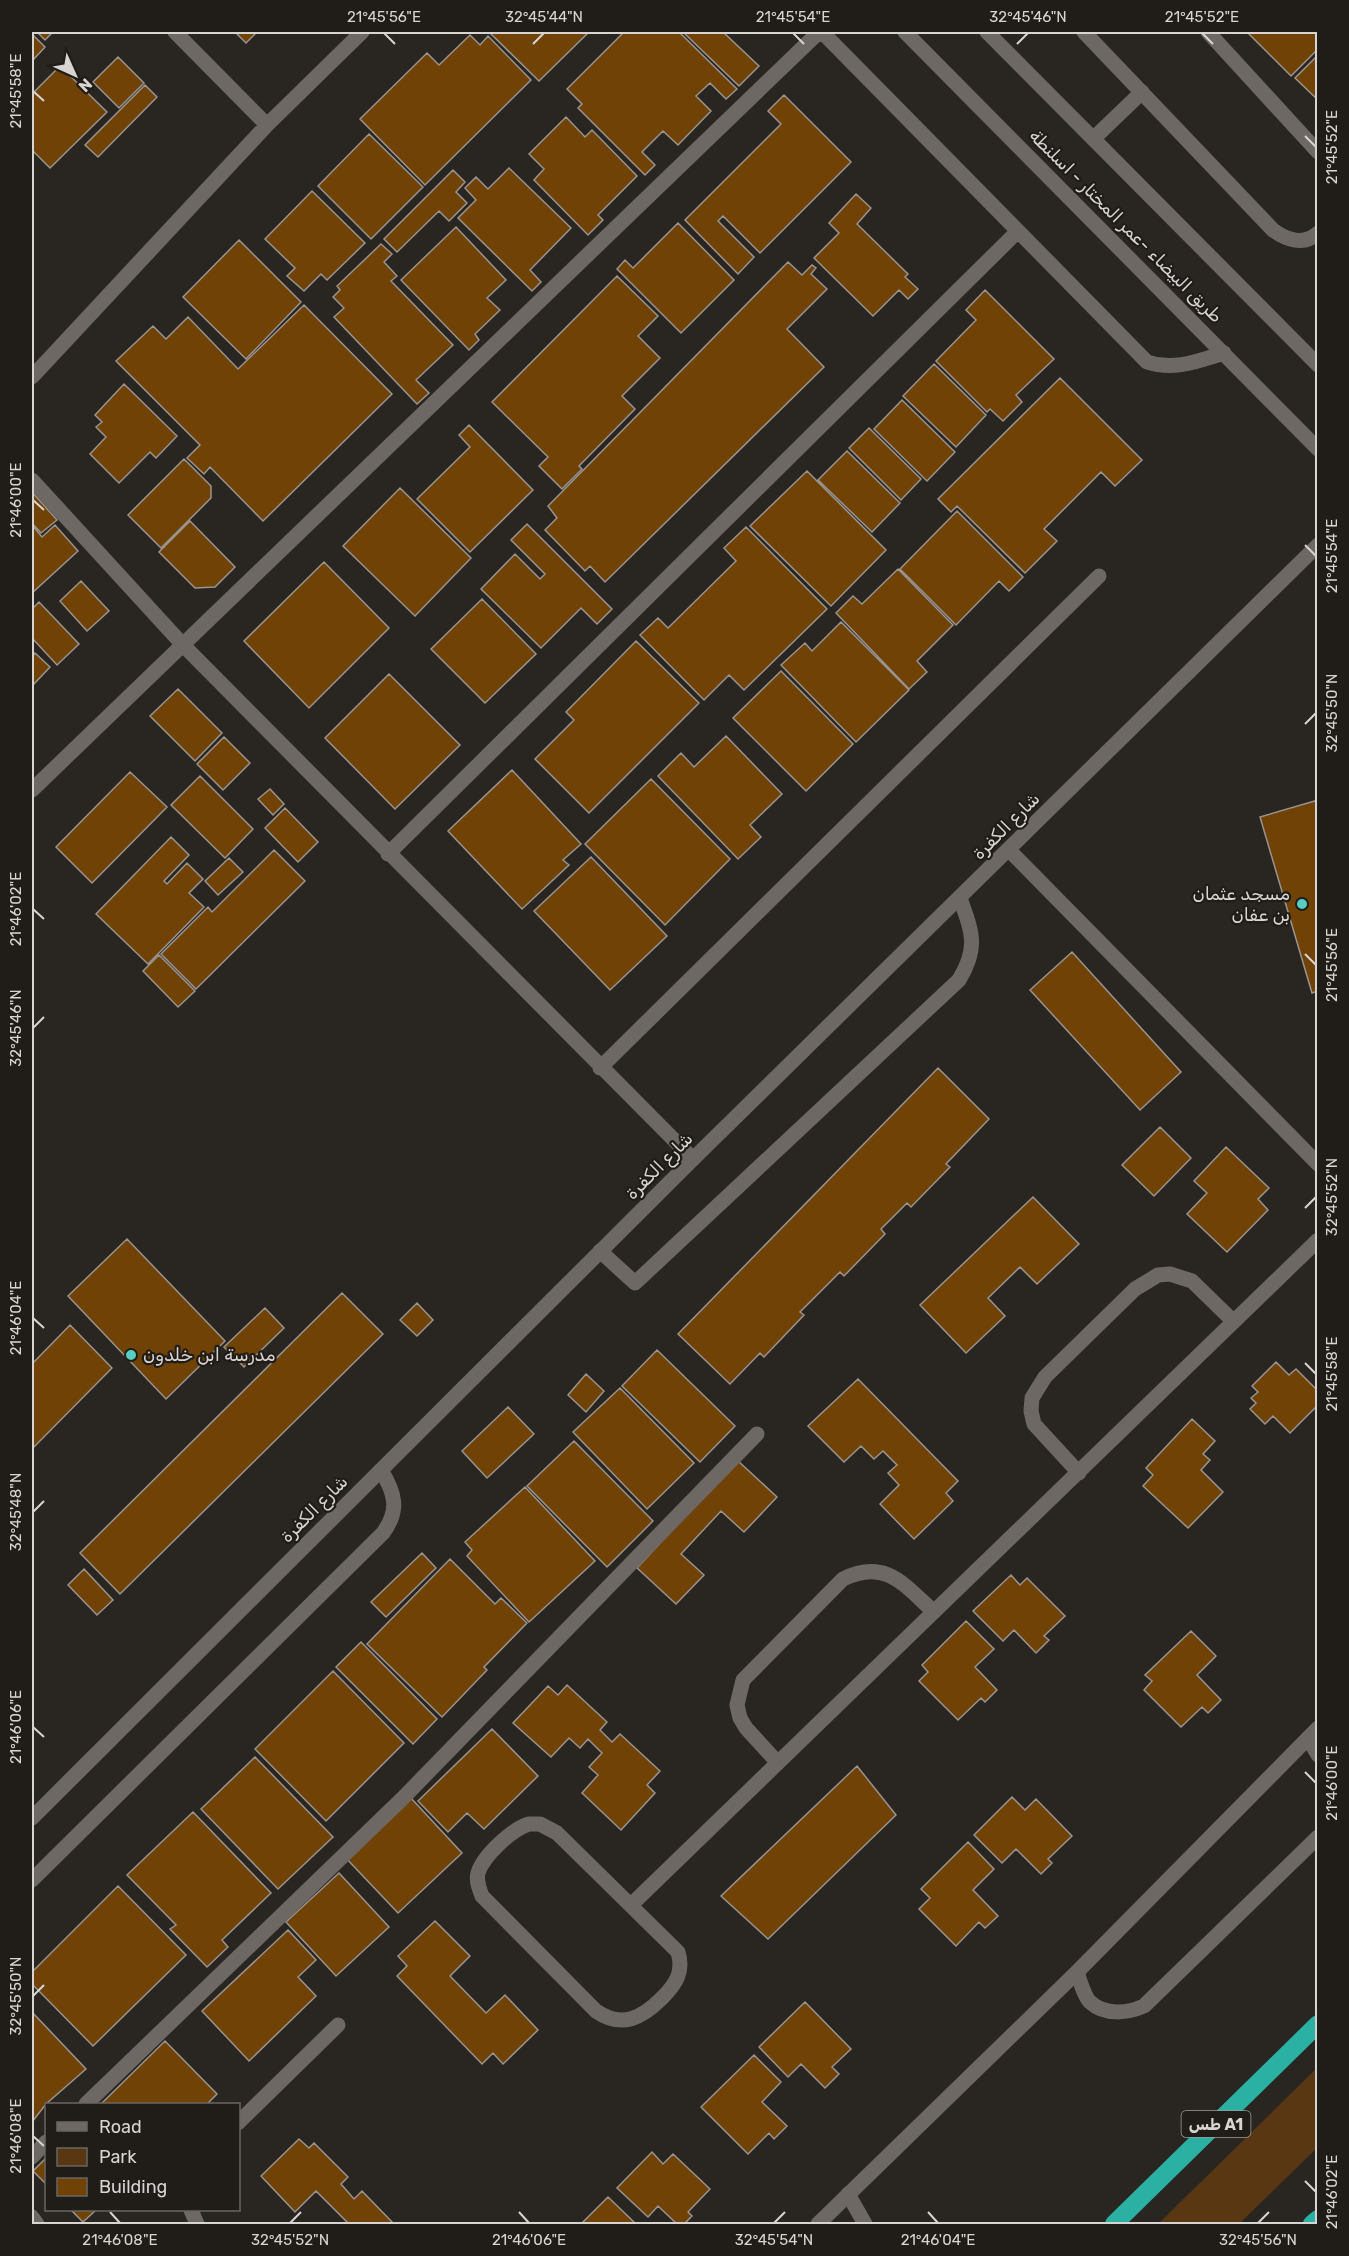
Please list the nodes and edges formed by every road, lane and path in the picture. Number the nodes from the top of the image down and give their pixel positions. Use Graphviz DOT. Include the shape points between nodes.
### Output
graph roads {
  1 [pos="175,32"];
  2 [pos="362,32"];
  3 [pos="820,32"];
  4 [pos="905,32"];
  5 [pos="987,32"];
  6 [pos="1087,32"];
  7 [pos="1208,32"];
  8 [pos="1142,92"];
  9 [pos="267,125"];
  10 [pos="1093,139"];
  11 [pos="1317,152"];
  12 [pos="1018,231"];
  13 [pos="1317,232"];
  14 [pos="1224,353"];
  15 [pos="1317,365"];
  16 [pos="32,377"];
  17 [pos="1317,449"];
  18 [pos="32,480"];
  19 [pos="1317,545"];
  20 [pos="1099,576"];
  21 [pos="183,645"];
  22 [pos="32,790"];
  23 [pos="1010,850"];
  24 [pos="388,854"];
  25 [pos="960,898"];
  26 [pos="600,1068"];
  27 [pos="693,1159"];
  28 [pos="1317,1164"];
  29 [pos="1317,1240"];
  30 [pos="600,1251"];
  31 [pos="1233,1321"];
  32 [pos="757,1434"];
  33 [pos="381,1470"];
  34 [pos="1078,1473"];
  35 [pos="934,1612"];
  36 [pos="1313,1733"];
  37 [pos="1317,1755"];
  38 [pos="778,1763"];
  39 [pos="32,1818"];
  40 [pos="1317,1837"];
  41 [pos="32,1880"];
  42 [pos="631,1905"];
  43 [pos="1077,1972"];
  44 [pos="1317,2024"];
  45 [pos="338,2025"];
  46 [pos="87,2103"];
  47 [pos="240,2121"];
  48 [pos="45,2143"];
  49 [pos="32,2157"];
  50 [pos="848,2194"];
  51 [pos="32,2217"];
  52 [pos="1317,2219"];
  53 [pos="37,2224"];
  54 [pos="818,2224"];
  55 [pos="865,2224"];
  56 [pos="1114,2224"];
  57 [pos="1312,2224"];
  1 -- 9 [label="street"];
  2 -- 9 [label="street"];
  3 -- 12 [label="street"];
  3 -- 21 [label="street"];
  4 -- 14 [label="street, طريق البيضاء -عمر المختار - اسلنطة"];
  5 -- 10 [label="street, طريق البيضاء -عمر المختار - اسلنطة"];
  6 -- 8 [label="street"];
  7 -- 11 [label="street"];
  8 -- 10 [label="street"];
  8 -- 13 [label="street" via="1281,237 1303,240"];
  9 -- 16 [label="street"];
  10 -- 15 [label="street, طريق البيضاء -عمر المختار - اسلنطة"];
  12 -- 14 [label="street" via="1147,362 1162,367 1183,365"];
  12 -- 24 [label="street"];
  14 -- 17 [label="street, طريق البيضاء -عمر المختار - اسلنطة"];
  18 -- 21 [label="street"];
  19 -- 23 [label="street, شارع الكفرة"];
  20 -- 26 [label="street"];
  21 -- 22 [label="street"];
  21 -- 24 [label="street"];
  23 -- 25 [label="street, شارع الكفرة"];
  23 -- 28 [label="street"];
  24 -- 26 [label="street"];
  25 -- 27 [label="street, شارع الكفرة"];
  25 -- 30 [label="street" via="969,919 973,948 959,980 635,1283"];
  26 -- 27 [label="street"];
  27 -- 30 [label="street, شارع الكفرة"];
  29 -- 31 [label="street"];
  30 -- 33 [label="street, شارع الكفرة"];
  31 -- 34 [label="street"];
  31 -- 34 [label="street" via="1192,1281 1170,1274 1158,1275 1135,1289 1045,1377 1032,1398 1034,1424"];
  32 -- 46 [label="street" via="402,1799"];
  33 -- 39 [label="street, شارع الكفرة"];
  33 -- 41 [label="street" via="395,1498 390,1523 383,1533"];
  34 -- 35 [label="street"];
  35 -- 38 [label="street"];
  35 -- 38 [label="street" via="886,1573 871,1570 843,1579 743,1680 737,1705 740,1718"];
  36 -- 37 [label="street"];
  36 -- 43 [label="street"];
  38 -- 42 [label="street"];
  40 -- 43 [label="street" via="1144,2006 1122,2013 1099,2008 1089,2001"];
  42 -- 42 [label="street" via="672,1944 678,1952 681,1971 672,1988 648,2012 629,2021 617,2021 596,2011 482,1896 477,1875 481,1865 510,1834 529,1824 540,1824 557,1833"];
  43 -- 50 [label="street"];
  44 -- 56 [label="highway, طس A1"];
  45 -- 47 [label="street"];
  48 -- 49 [label="street"];
  50 -- 54 [label="street"];
  50 -- 55 [label="street"];
  51 -- 53 [label="street"];
  52 -- 57 [label="highway"];
}
